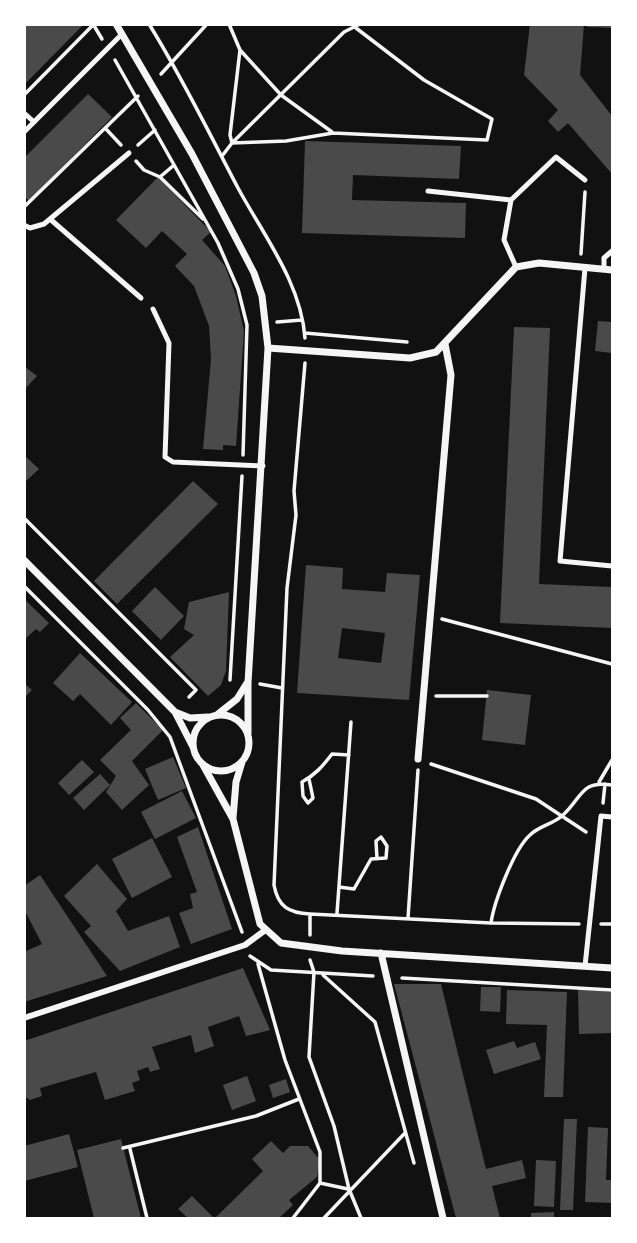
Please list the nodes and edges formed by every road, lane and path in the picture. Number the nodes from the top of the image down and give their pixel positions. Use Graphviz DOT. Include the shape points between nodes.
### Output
graph roads {
  1 [pos="116,24"];
  2 [pos="207,24"];
  3 [pos="229,24"];
  4 [pos="93,25"];
  5 [pos="357,26"];
  6 [pos="122,34"];
  7 [pos="108,48"];
  8 [pos="240,50"];
  9 [pos="151,82"];
  10 [pos="24,94"];
  11 [pos="281,95"];
  12 [pos="137,97"];
  13 [pos="24,113"];
  14 [pos="34,122"];
  15 [pos="106,129"];
  16 [pos="155,130"];
  17 [pos="24,132"];
  18 [pos="333,133"];
  19 [pos="232,143"];
  20 [pos="129,153"];
  21 [pos="222,157"];
  22 [pos="174,165"];
  23 [pos="160,177"];
  24 [pos="585,180"];
  25 [pos="428,191"];
  26 [pos="512,200"];
  27 [pos="24,207"];
  28 [pos="50,219"];
  29 [pos="207,223"];
  30 [pos="24,225"];
  31 [pos="612,251"];
  32 [pos="516,267"];
  33 [pos="582,267"];
  34 [pos="608,270"];
  35 [pos="141,298"];
  36 [pos="153,309"];
  37 [pos="305,333"];
  38 [pos="419,342"];
  39 [pos="445,344"];
  40 [pos="268,348"];
  41 [pos="243,465"];
  42 [pos="263,466"];
  43 [pos="294,491"];
  44 [pos="24,518"];
  45 [pos="24,561"];
  46 [pos="612,566"];
  47 [pos="24,586"];
  48 [pos="429,616"];
  49 [pos="612,664"];
  50 [pos="230,680"];
  51 [pos="248,683"];
  52 [pos="189,696"];
  53 [pos="423,696"];
  54 [pos="487,696"];
  55 [pos="175,712"];
  56 [pos="218,714"];
  57 [pos="209,717"];
  58 [pos="351,722"];
  59 [pos="248,733"];
  60 [pos="193,747"];
  61 [pos="349,755"];
  62 [pos="418,759"];
  63 [pos="612,760"];
  64 [pos="242,762"];
  65 [pos="203,765"];
  66 [pos="309,779"];
  67 [pos="599,782"];
  68 [pos="605,784"];
  69 [pos="612,785"];
  70 [pos="601,816"];
  71 [pos="561,817"];
  72 [pos="612,817"];
  73 [pos="233,819"];
  74 [pos="597,839"];
  75 [pos="377,859"];
  76 [pos="339,887"];
  77 [pos="337,913"];
  78 [pos="310,914"];
  79 [pos="408,918"];
  80 [pos="310,922"];
  81 [pos="491,923"];
  82 [pos="589,924"];
  83 [pos="612,924"];
  84 [pos="264,931"];
  85 [pos="245,945"];
  86 [pos="381,953"];
  87 [pos="310,962"];
  88 [pos="258,964"];
  89 [pos="585,966"];
  90 [pos="612,968"];
  91 [pos="314,972"];
  92 [pos="321,974"];
  93 [pos="386,977"];
  94 [pos="612,990"];
  95 [pos="24,1018"];
  96 [pos="300,1099"];
  97 [pos="405,1133"];
  98 [pos="123,1148"];
  99 [pos="130,1149"];
  100 [pos="416,1170"];
  101 [pos="320,1183"];
  102 [pos="349,1189"];
  103 [pos="147,1219"];
  104 [pos="293,1219"];
  105 [pos="324,1219"];
  106 [pos="360,1219"];
  107 [pos="443,1219"];
  1 -- 6 [label="street"];
  2 -- 9 [label="path" via="174,64"];
  3 -- 8 [label="path"];
  4 -- 7 [label="path"];
  4 -- 10 [label="path"];
  5 -- 11 [label="path" via="344,32"];
  5 -- 18 [label="path" via="424,80 492,119 487,140"];
  6 -- 7 [label="lane"];
  6 -- 9 [label="street"];
  7 -- 12 [label="path"];
  7 -- 14 [label="lane"];
  8 -- 11 [label="path"];
  8 -- 19 [label="path"];
  9 -- 12 [label="path"];
  9 -- 40 [label="street" via="254,273 262,296"];
  11 -- 18 [label="path"];
  11 -- 19 [label="path"];
  12 -- 15 [label="path"];
  12 -- 16 [label="path"];
  13 -- 14 [label="lane"];
  14 -- 17 [label="lane"];
  15 -- 20 [label="path"];
  15 -- 27 [label="path"];
  16 -- 20 [label="path"];
  16 -- 22 [label="path"];
  18 -- 19 [label="path"];
  19 -- 21 [label="path"];
  20 -- 23 [label="path" via="144,170"];
  20 -- 28 [label="lane"];
  22 -- 23 [label="path"];
  22 -- 29 [label="path"];
  23 -- 29 [label="path"];
  24 -- 26 [label="lane" via="556,157"];
  24 -- 33 [label="path"];
  25 -- 26 [label="lane"];
  26 -- 32 [label="lane" via="504,240"];
  28 -- 30 [label="lane" via="37,226"];
  28 -- 35 [label="lane"];
  29 -- 41 [label="path" via="238,289 247,325"];
  31 -- 34 [label="lane" via="604,258"];
  32 -- 33 [label="street" via="539,263"];
  32 -- 39 [label="street"];
  33 -- 34 [label="street"];
  33 -- 46 [label="lane" via="560,561"];
  36 -- 41 [label="lane" via="169,343 165,457 173,462"];
  37 -- 38 [label="path"];
  39 -- 40 [label="street" via="436,352 410,358"];
  39 -- 48 [label="street" via="451,375"];
  40 -- 42 [label="street"];
  41 -- 42 [label="lane"];
  41 -- 50 [label="path"];
  42 -- 51 [label="street"];
  43 -- 78 [label="path" via="274,885 282,905"];
  44 -- 52 [label="path" via="196,690"];
  45 -- 55 [label="street"];
  47 -- 85 [label="path" via="170,737"];
  48 -- 49 [label="path"];
  48 -- 53 [label="street"];
  51 -- 56 [label="street"];
  51 -- 59 [label="street"];
  53 -- 54 [label="path"];
  53 -- 62 [label="street"];
  55 -- 57 [label="street" via="190,718"];
  55 -- 60 [label="street"];
  56 -- 57 [label="street"];
  56 -- 59 [label="street" via="237,718"];
  57 -- 60 [label="street" via="196,729"];
  58 -- 61 [label="path"];
  59 -- 64 [label="street" via="249,748"];
  60 -- 65 [label="street"];
  61 -- 66 [label="path" via="332,754"];
  61 -- 76 [label="path"];
  62 -- 71 [label="path" via="536,799"];
  62 -- 79 [label="path"];
  63 -- 67 [label="path"];
  64 -- 65 [label="street" via="219,771"];
  64 -- 73 [label="street"];
  65 -- 73 [label="street"];
  66 -- 66 [label="path" via="300,785 307,803 313,798"];
  67 -- 68 [label="path"];
  67 -- 71 [label="path" via="586,787"];
  68 -- 69 [label="path"];
  68 -- 70 [label="path"];
  70 -- 72 [label="lane"];
  70 -- 74 [label="lane"];
  71 -- 74 [label="path"];
  71 -- 81 [label="path" via="529,835 505,880"];
  73 -- 84 [label="street"];
  74 -- 82 [label="lane"];
  75 -- 75 [label="path" via="387,856 381,837 376,841"];
  75 -- 76 [label="path" via="371,859 354,889"];
  76 -- 77 [label="path"];
  77 -- 78 [label="path"];
  77 -- 79 [label="path"];
  78 -- 80 [label="path"];
  79 -- 81 [label="path"];
  81 -- 82 [label="path"];
  82 -- 83 [label="path"];
  82 -- 89 [label="lane"];
  84 -- 85 [label="street"];
  84 -- 86 [label="street" via="295,947"];
  85 -- 88 [label="path"];
  85 -- 95 [label="street"];
  86 -- 89 [label="street"];
  86 -- 93 [label="street"];
  87 -- 91 [label="path"];
  88 -- 91 [label="path" via="271,970"];
  88 -- 96 [label="path"];
  89 -- 90 [label="street"];
  91 -- 92 [label="path"];
  91 -- 102 [label="path" via="309,1057 334,1126"];
  92 -- 93 [label="path"];
  92 -- 97 [label="path" via="375,1022"];
  93 -- 94 [label="path"];
  93 -- 107 [label="street"];
  96 -- 99 [label="path" via="257,1116"];
  96 -- 101 [label="path" via="320,1152"];
  97 -- 100 [label="path"];
  97 -- 102 [label="path"];
  98 -- 99 [label="path"];
  99 -- 103 [label="path"];
  101 -- 102 [label="path"];
  101 -- 104 [label="path"];
  102 -- 105 [label="path"];
  102 -- 106 [label="path"];
}
